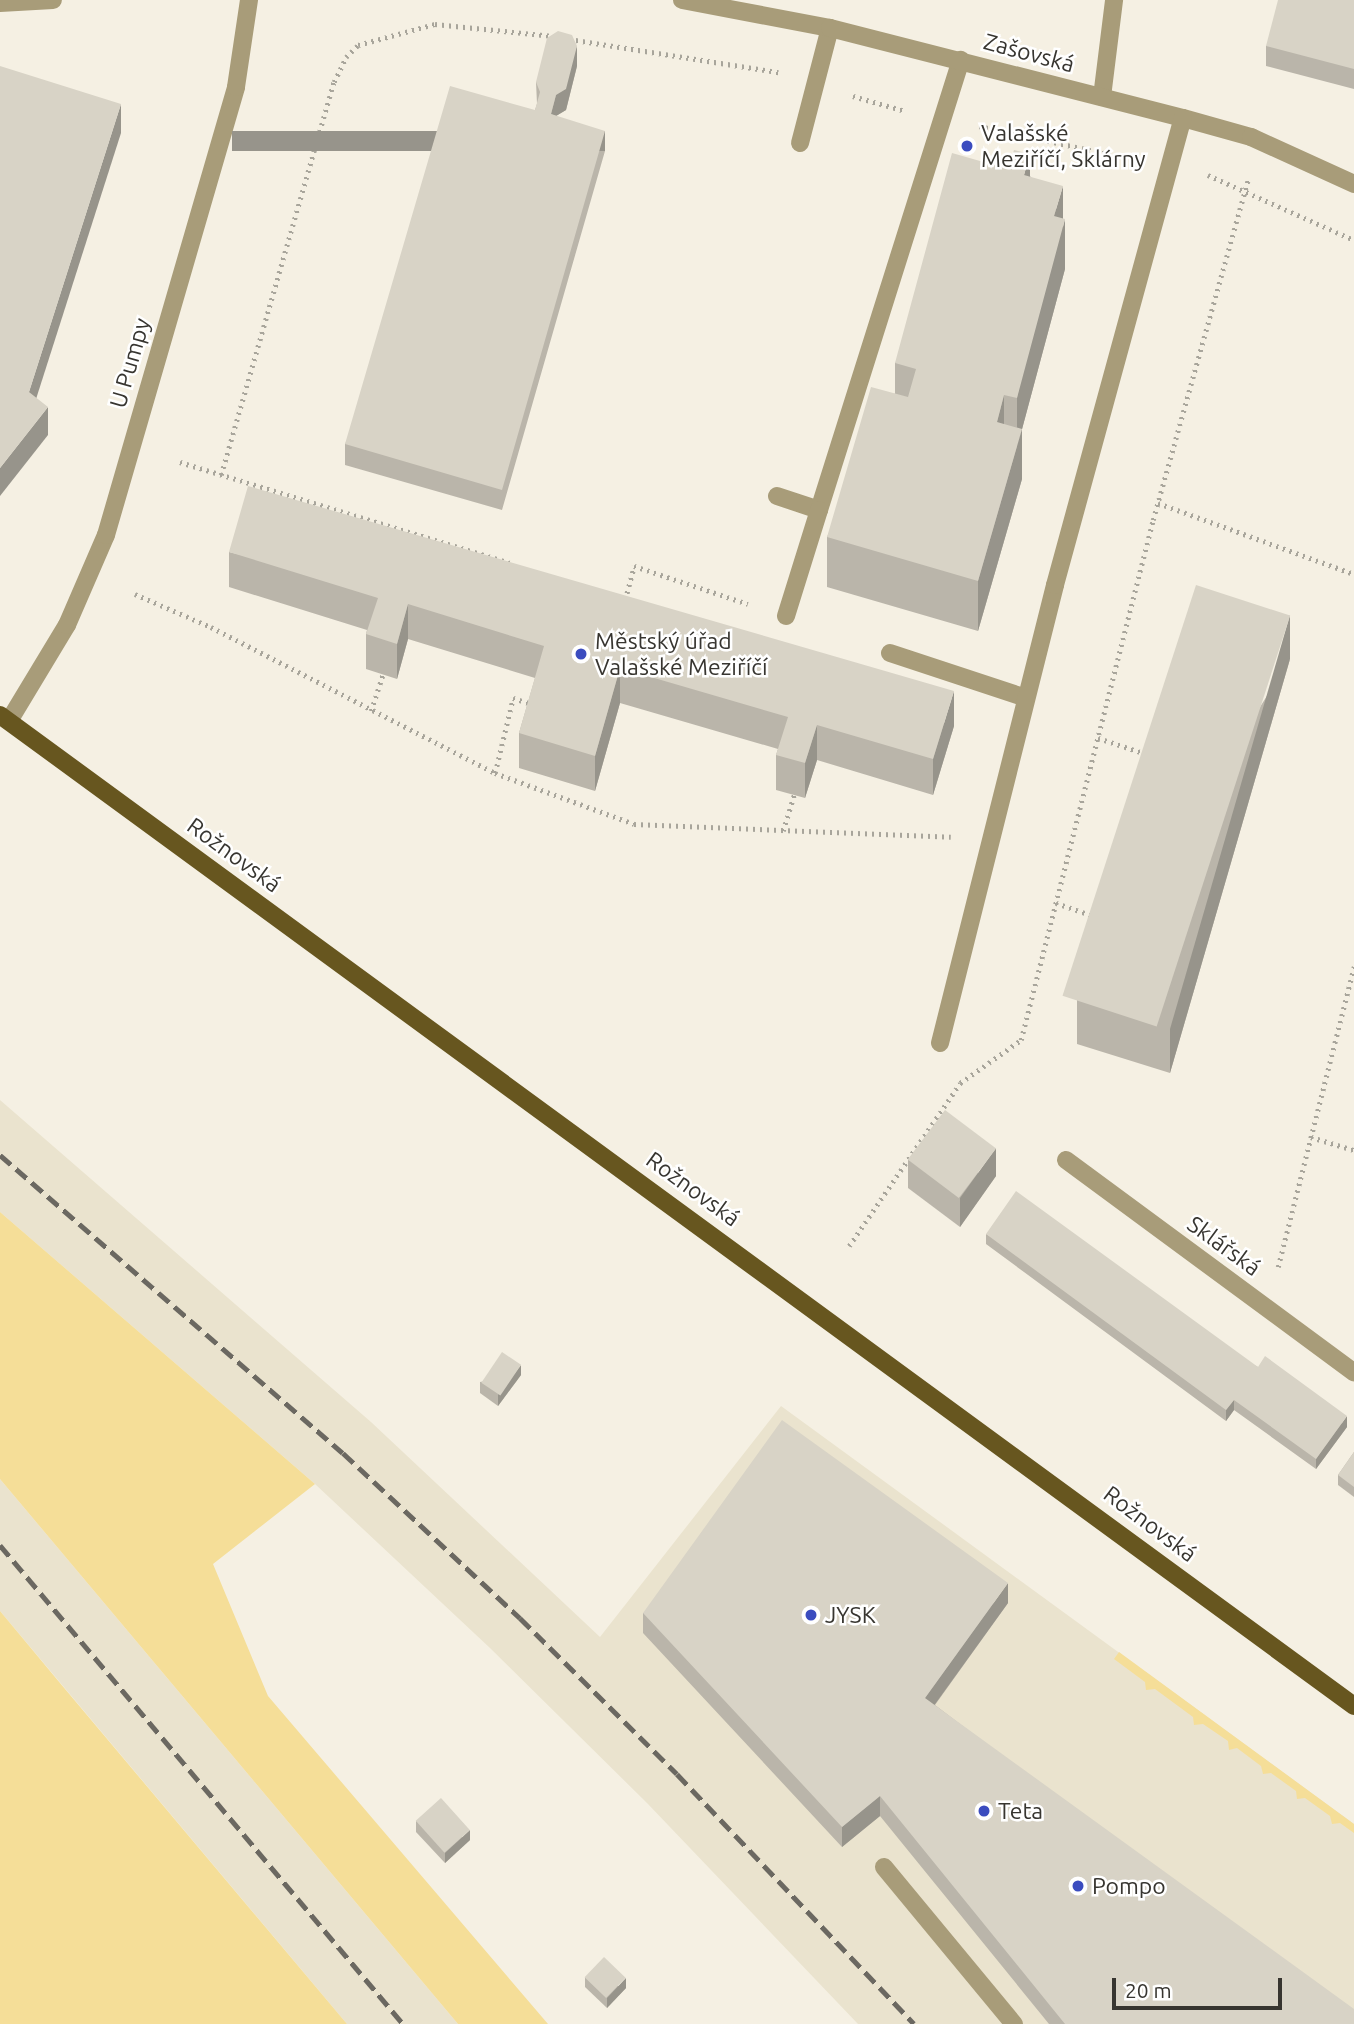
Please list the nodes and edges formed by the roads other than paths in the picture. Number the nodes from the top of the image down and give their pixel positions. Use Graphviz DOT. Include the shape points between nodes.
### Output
graph roads {
  1 [pos="53,0"];
  2 [pos="249,0"];
  3 [pos="682,0"];
  4 [pos="1114,0"];
  5 [pos="0,3"];
  6 [pos="830,28"];
  7 [pos="961,60"];
  8 [pos="1102,97"];
  9 [pos="1183,118"];
  10 [pos="800,143"];
  11 [pos="1354,184"];
  12 [pos="777,496"];
  13 [pos="819,510"];
  14 [pos="786,616"];
  15 [pos="890,653"];
  16 [pos="1026,698"];
  17 [pos="4,718"];
  18 [pos="940,1043"];
  19 [pos="1066,1160"];
  20 [pos="1354,1372"];
  21 [pos="1354,1706"];
  22 [pos="884,1867"];
  23 [pos="1014,2024"];
  1 -- 5 [label="street"];
  2 -- 17 [label="street, U Pumpy" via="236,87 106,535 67,625"];
  3 -- 6 [label="street, Zašovská"];
  4 -- 8 [label="street"];
  6 -- 7 [label="street, Zašovská"];
  6 -- 10 [label="street"];
  7 -- 8 [label="street, Zašovská"];
  7 -- 13 [label="street"];
  8 -- 9 [label="street, Zašovská"];
  9 -- 11 [label="street, Zašovská" via="1251,137"];
  9 -- 16 [label="street"];
  12 -- 13 [label="street"];
  13 -- 14 [label="street"];
  15 -- 16 [label="street"];
  16 -- 18 [label="street"];
  17 -- 21 [label="main road, Rožnovská"];
  19 -- 20 [label="street, Sklářská"];
  22 -- 23 [label="street"];
}
